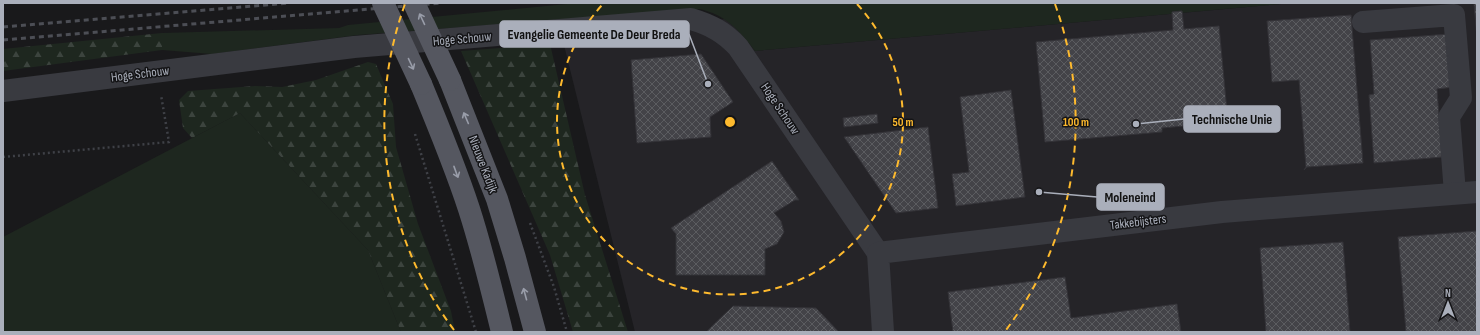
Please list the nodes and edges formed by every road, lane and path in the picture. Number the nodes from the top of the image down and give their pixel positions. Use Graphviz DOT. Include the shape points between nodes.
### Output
graph roads {
  1 [pos="383,3"];
  2 [pos="414,3"];
  3 [pos="1363,22"];
  4 [pos="156,70"];
  5 [pos="3,91"];
  6 [pos="414,133"];
  7 [pos="3,158"];
  8 [pos="1477,192"];
  9 [pos="1455,194"];
  10 [pos="530,222"];
  11 [pos="878,253"];
  12 [pos="476,332"];
  13 [pos="502,332"];
  14 [pos="535,332"];
  15 [pos="567,332"];
  16 [pos="883,332"];
  1 -- 13 [label="main road, one-way, bridge" via="447,147 486,265"];
  14 -- 2 [label="main road, Nieuwe Kadijk, one-way, bridge" via="497,199 450,80"];
  3 -- 9 [label="street" via="1454,16 1461,98 1449,117"];
  4 -- 5 [label="street, Hoge Schouw"];
  4 -- 7 [label="path" via="169,142"];
  4 -- 11 [label="street, Hoge Schouw" via="354,47 691,19 708,24 725,34 738,47"];
  6 -- 12 [label="path"];
  8 -- 9 [label="street, Takkebijsters"];
  9 -- 11 [label="street, Takkebijsters" via="1222,212"];
  10 -- 15 [label="path" via="554,286"];
  11 -- 16 [label="street"];
}
